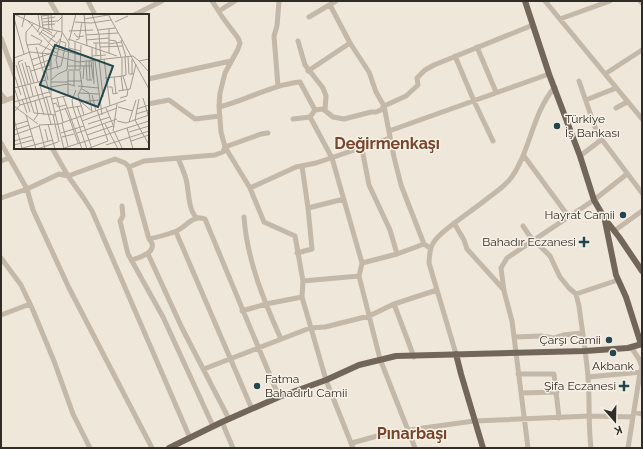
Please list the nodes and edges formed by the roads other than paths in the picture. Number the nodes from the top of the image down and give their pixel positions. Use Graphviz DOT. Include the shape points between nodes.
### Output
graph roads {
  1 [pos="50,1"];
  2 [pos="88,1"];
  3 [pos="162,1"];
  4 [pos="212,1"];
  5 [pos="235,1"];
  6 [pos="279,1"];
  7 [pos="336,1"];
  8 [pos="525,1"];
  9 [pos="545,1"];
  10 [pos="610,1"];
  11 [pos="330,5"];
  12 [pos="219,11"];
  13 [pos="57,14"];
  14 [pos="94,14"];
  15 [pos="136,14"];
  16 [pos="309,17"];
  17 [pos="560,19"];
  18 [pos="533,25"];
  19 [pos="1,38"];
  20 [pos="298,41"];
  21 [pos="350,43"];
  22 [pos="477,48"];
  23 [pos="642,50"];
  24 [pos="455,56"];
  25 [pos="231,61"];
  26 [pos="308,71"];
  27 [pos="14,72"];
  28 [pos="549,74"];
  29 [pos="605,74"];
  30 [pos="149,79"];
  31 [pos="579,81"];
  32 [pos="278,86"];
  33 [pos="555,87"];
  34 [pos="616,88"];
  35 [pos="496,92"];
  36 [pos="1,94"];
  37 [pos="14,97"];
  38 [pos="586,100"];
  39 [pos="4,101"];
  40 [pos="474,101"];
  41 [pos="627,102"];
  42 [pos="149,104"];
  43 [pos="384,106"];
  44 [pos="219,107"];
  45 [pos="616,108"];
  46 [pos="315,110"];
  47 [pos="325,110"];
  48 [pos="220,116"];
  49 [pos="641,116"];
  50 [pos="310,117"];
  51 [pos="293,119"];
  52 [pos="389,131"];
  53 [pos="268,134"];
  54 [pos="390,138"];
  55 [pos="601,140"];
  56 [pos="493,142"];
  57 [pos="1,143"];
  58 [pos="225,147"];
  59 [pos="364,147"];
  60 [pos="53,149"];
  61 [pos="524,156"];
  62 [pos="580,156"];
  63 [pos="9,158"];
  64 [pos="178,158"];
  65 [pos="332,158"];
  66 [pos="1,161"];
  67 [pos="302,166"];
  68 [pos="129,167"];
  69 [pos="627,174"];
  70 [pos="68,176"];
  71 [pos="250,188"];
  72 [pos="27,189"];
  73 [pos="642,193"];
  74 [pos="1,198"];
  75 [pos="344,200"];
  76 [pos="594,200"];
  77 [pos="122,206"];
  78 [pos="308,208"];
  79 [pos="642,211"];
  80 [pos="244,217"];
  81 [pos="569,217"];
  82 [pos="198,218"];
  83 [pos="605,219"];
  84 [pos="454,223"];
  85 [pos="524,226"];
  86 [pos="614,231"];
  87 [pos="176,232"];
  88 [pos="149,239"];
  89 [pos="534,240"];
  90 [pos="424,244"];
  91 [pos="430,248"];
  92 [pos="298,253"];
  93 [pos="148,254"];
  94 [pos="397,254"];
  95 [pos="1,258"];
  96 [pos="132,260"];
  97 [pos="362,263"];
  98 [pos="642,271"];
  99 [pos="359,276"];
  100 [pos="618,280"];
  101 [pos="303,281"];
  102 [pos="437,290"];
  103 [pos="504,291"];
  104 [pos="576,294"];
  105 [pos="302,297"];
  106 [pos="30,304"];
  107 [pos="266,304"];
  108 [pos="394,304"];
  109 [pos="242,311"];
  110 [pos="1,315"];
  111 [pos="369,316"];
  112 [pos="310,328"];
  113 [pos="582,334"];
  114 [pos="514,337"];
  115 [pos="281,339"];
  116 [pos="641,344"];
  117 [pos="631,347"];
  118 [pos="259,348"];
  119 [pos="585,351"];
  120 [pos="515,353"];
  121 [pos="456,354"];
  122 [pos="414,357"];
  123 [pos="232,358"];
  124 [pos="380,359"];
  125 [pos="204,369"];
  126 [pos="641,370"];
  127 [pos="518,374"];
  128 [pos="588,377"];
  129 [pos="326,380"];
  130 [pos="557,392"];
  131 [pos="521,393"];
  132 [pos="278,397"];
  133 [pos="252,409"];
  134 [pos="634,412"];
  135 [pos="642,414"];
  136 [pos="590,416"];
  137 [pos="559,418"];
  138 [pos="633,418"];
  139 [pos="229,419"];
  140 [pos="525,419"];
  141 [pos="474,421"];
  142 [pos="222,422"];
  143 [pos="213,426"];
  144 [pos="409,430"];
  145 [pos="190,438"];
  146 [pos="353,446"];
  147 [pos="90,448"];
  148 [pos="152,448"];
  149 [pos="169,448"];
  150 [pos="233,448"];
  151 [pos="415,448"];
  152 [pos="483,448"];
  153 [pos="528,448"];
  154 [pos="591,448"];
  155 [pos="628,448"];
  1 -- 13 [label="street"];
  2 -- 14 [label="street"];
  3 -- 15 [label="street"];
  4 -- 12 [label="street"];
  5 -- 12 [label="street"];
  6 -- 32 [label="street" via="274,36"];
  7 -- 11 [label="street"];
  8 -- 18 [label="main road"];
  9 -- 17 [label="street"];
  10 -- 17 [label="street"];
  11 -- 16 [label="street"];
  11 -- 21 [label="street"];
  12 -- 25 [label="street" via="240,43"];
  17 -- 29 [label="street"];
  18 -- 22 [label="street"];
  18 -- 28 [label="main road"];
  19 -- 27 [label="street"];
  20 -- 26 [label="street"];
  21 -- 26 [label="street"];
  21 -- 43 [label="street" via="369,72"];
  22 -- 24 [label="street"];
  22 -- 35 [label="street"];
  23 -- 29 [label="street"];
  24 -- 40 [label="street"];
  24 -- 43 [label="street" via="425,70 417,78 418,85 402,99"];
  25 -- 30 [label="street"];
  25 -- 44 [label="street" via="220,92"];
  26 -- 47 [label="street" via="323,88 326,96"];
  28 -- 33 [label="main road"];
  28 -- 35 [label="street"];
  29 -- 34 [label="street"];
  31 -- 38 [label="street"];
  32 -- 44 [label="street"];
  32 -- 46 [label="street" via="300,82"];
  33 -- 61 [label="street" via="546,97 536,119"];
  33 -- 62 [label="main road"];
  34 -- 38 [label="street"];
  34 -- 41 [label="street"];
  35 -- 40 [label="street"];
  36 -- 39 [label="street"];
  37 -- 39 [label="street"];
  38 -- 55 [label="street"];
  40 -- 52 [label="street"];
  40 -- 56 [label="street"];
  41 -- 45 [label="street"];
  41 -- 49 [label="street"];
  42 -- 48 [label="street" via="169,100 195,119"];
  43 -- 47 [label="street" via="376,112 344,119 333,117"];
  43 -- 52 [label="street"];
  44 -- 48 [label="street"];
  46 -- 47 [label="street"];
  46 -- 50 [label="street"];
  48 -- 58 [label="street" via="220,132"];
  50 -- 51 [label="street"];
  50 -- 65 [label="street"];
  52 -- 54 [label="street"];
  53 -- 58 [label="street" via="261,134"];
  54 -- 59 [label="street"];
  54 -- 90 [label="street" via="401,185"];
  55 -- 62 [label="street"];
  55 -- 69 [label="street"];
  57 -- 63 [label="street"];
  58 -- 64 [label="street" via="223,152 215,155"];
  58 -- 71 [label="street"];
  59 -- 65 [label="street"];
  59 -- 94 [label="street" via="362,149 369,185 390,230"];
  60 -- 70 [label="street"];
  61 -- 81 [label="street"];
  61 -- 84 [label="street" via="500,189"];
  62 -- 76 [label="main road"];
  63 -- 66 [label="street"];
  63 -- 72 [label="street"];
  64 -- 68 [label="street" via="144,161"];
  64 -- 82 [label="street" via="192,212"];
  65 -- 67 [label="street"];
  65 -- 75 [label="street"];
  67 -- 71 [label="street"];
  67 -- 78 [label="street"];
  68 -- 70 [label="street" via="115,159"];
  68 -- 88 [label="street"];
  69 -- 73 [label="street"];
  69 -- 76 [label="street"];
  70 -- 72 [label="street" via="59,174"];
  70 -- 145 [label="street" via="92,211"];
  71 -- 92 [label="street" via="264,222 295,236"];
  72 -- 74 [label="street"];
  72 -- 148 [label="street" via="33,210 69,288"];
  75 -- 78 [label="street"];
  75 -- 97 [label="street"];
  76 -- 81 [label="street"];
  76 -- 83 [label="main road"];
  77 -- 96 [label="street" via="123,216 120,221 128,254"];
  78 -- 92 [label="street" via="312,249"];
  79 -- 86 [label="street"];
  80 -- 107 [label="street" via="248,246"];
  81 -- 89 [label="street"];
  82 -- 87 [label="street"];
  82 -- 109 [label="street" via="202,217 207,221"];
  83 -- 86 [label="main road"];
  83 -- 100 [label="main road"];
  84 -- 91 [label="street" via="434,240"];
  84 -- 103 [label="street" via="467,249"];
  85 -- 89 [label="street"];
  86 -- 98 [label="main road"];
  87 -- 88 [label="street"];
  87 -- 123 [label="street"];
  88 -- 93 [label="street" via="153,247"];
  89 -- 103 [label="street" via="504,262 501,268"];
  89 -- 104 [label="street" via="550,256 560,276"];
  90 -- 91 [label="street"];
  90 -- 94 [label="street"];
  91 -- 102 [label="street" via="430,263"];
  92 -- 101 [label="street"];
  93 -- 96 [label="street"];
  93 -- 125 [label="street"];
  94 -- 97 [label="street"];
  95 -- 106 [label="street" via="21,285"];
  96 -- 143 [label="street" via="163,317"];
  97 -- 99 [label="street"];
  99 -- 101 [label="street"];
  99 -- 111 [label="street"];
  100 -- 104 [label="street"];
  100 -- 116 [label="main road"];
  101 -- 105 [label="street"];
  102 -- 108 [label="street"];
  102 -- 121 [label="street"];
  103 -- 114 [label="street"];
  104 -- 113 [label="street"];
  105 -- 107 [label="street"];
  105 -- 112 [label="street"];
  106 -- 110 [label="street"];
  106 -- 147 [label="street"];
  107 -- 109 [label="street"];
  107 -- 115 [label="street"];
  108 -- 111 [label="street"];
  108 -- 122 [label="street"];
  109 -- 118 [label="street"];
  111 -- 112 [label="street" via="325,327"];
  111 -- 124 [label="street"];
  112 -- 115 [label="street"];
  112 -- 129 [label="street"];
  113 -- 114 [label="street" via="554,338"];
  113 -- 119 [label="street"];
  114 -- 120 [label="street"];
  115 -- 118 [label="street"];
  116 -- 117 [label="main road"];
  117 -- 119 [label="main road"];
  117 -- 126 [label="street" via="639,359"];
  118 -- 123 [label="street"];
  118 -- 132 [label="street"];
  119 -- 120 [label="main road"];
  119 -- 128 [label="street"];
  120 -- 121 [label="main road"];
  120 -- 127 [label="street"];
  121 -- 122 [label="main road"];
  121 -- 141 [label="main road"];
  122 -- 124 [label="main road" via="396,356"];
  123 -- 125 [label="street"];
  123 -- 133 [label="street"];
  124 -- 129 [label="main road" via="359,365"];
  124 -- 144 [label="street"];
  125 -- 139 [label="street"];
  126 -- 128 [label="street"];
  126 -- 134 [label="street"];
  127 -- 130 [label="street" via="554,374"];
  127 -- 131 [label="street"];
  128 -- 136 [label="street"];
  129 -- 132 [label="main road"];
  129 -- 146 [label="street"];
  130 -- 131 [label="street"];
  130 -- 137 [label="street"];
  131 -- 140 [label="street"];
  132 -- 133 [label="main road"];
  133 -- 139 [label="main road"];
  134 -- 135 [label="street"];
  134 -- 138 [label="street"];
  136 -- 137 [label="street"];
  136 -- 138 [label="street"];
  136 -- 154 [label="street"];
  137 -- 140 [label="street"];
  138 -- 155 [label="street"];
  139 -- 142 [label="main road"];
  140 -- 141 [label="street"];
  140 -- 153 [label="street"];
  141 -- 144 [label="street"];
  141 -- 152 [label="main road"];
  142 -- 143 [label="main road"];
  142 -- 150 [label="street"];
  143 -- 145 [label="main road"];
  144 -- 146 [label="street" via="378,436"];
  144 -- 151 [label="street"];
  145 -- 149 [label="main road"];
}
